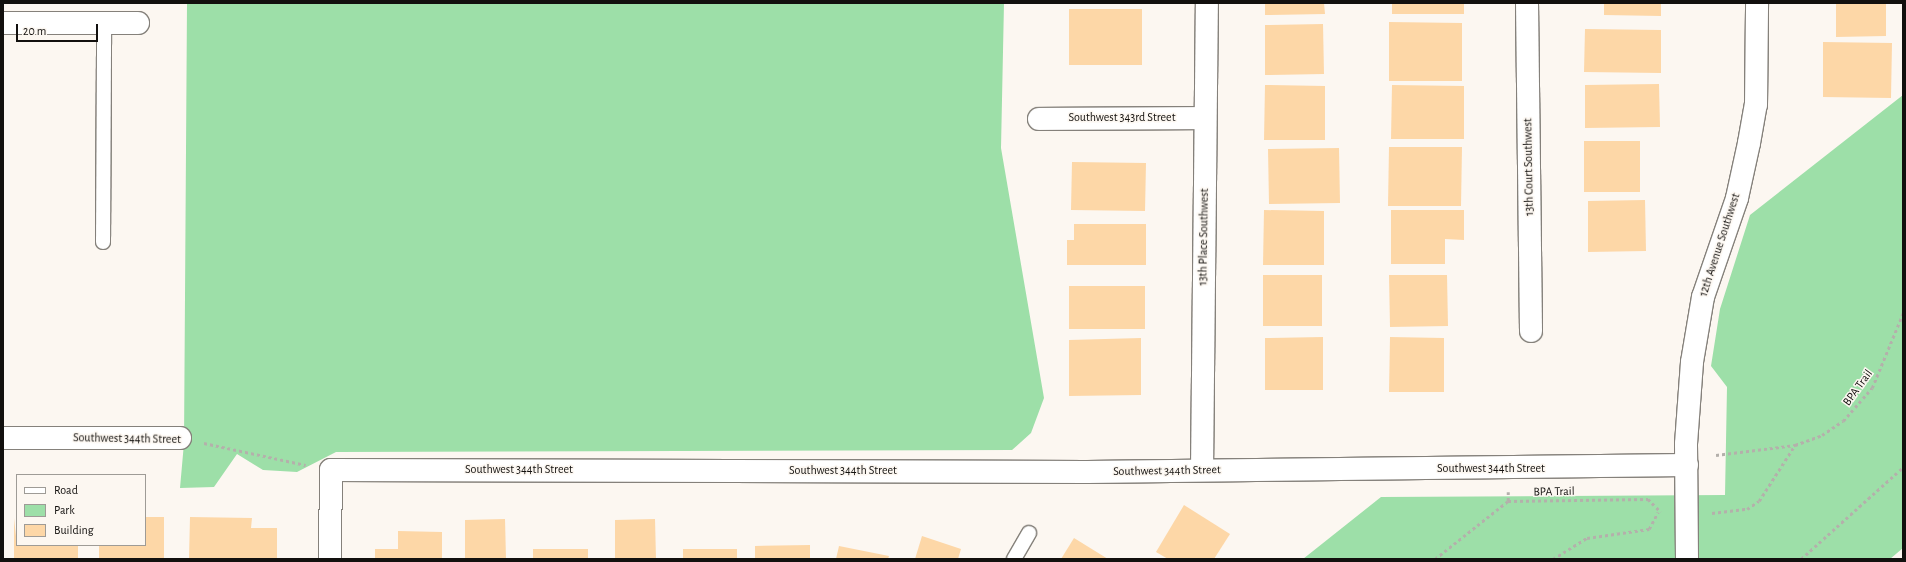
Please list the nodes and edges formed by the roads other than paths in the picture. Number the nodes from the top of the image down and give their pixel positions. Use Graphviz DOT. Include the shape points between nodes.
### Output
graph roads {
  1 [pos="1207,3"];
  2 [pos="1527,3"];
  3 [pos="1757,3"];
  4 [pos="3,23"];
  5 [pos="104,23"];
  6 [pos="138,23"];
  7 [pos="1205,118"];
  8 [pos="1040,119"];
  9 [pos="103,242"];
  10 [pos="1531,331"];
  11 [pos="3,438"];
  12 [pos="180,438"];
  13 [pos="1687,464"];
  14 [pos="1202,470"];
  15 [pos="1029,533"];
  16 [pos="330,559"];
  17 [pos="1014,559"];
  18 [pos="1687,559"];
  1 -- 7 [label="street, 13th Place Southwest"];
  2 -- 10 [label="street, 13th Court Southwest"];
  3 -- 13 [label="street, 12th Avenue Southwest" via="1756,105 1737,198 1703,297 1688,399"];
  4 -- 5 [label="street"];
  5 -- 6 [label="street"];
  5 -- 9 [label="lane"];
  7 -- 8 [label="street, Southwest 343rd Street"];
  7 -- 14 [label="street, 13th Place Southwest"];
  11 -- 12 [label="street, Southwest 344th Street"];
  13 -- 14 [label="street, Southwest 344th Street"];
  13 -- 18 [label="street, 12th Avenue Southwest"];
  14 -- 16 [label="street, Southwest 344th Street" via="331,470"];
  15 -- 17 [label="lane"];
}
